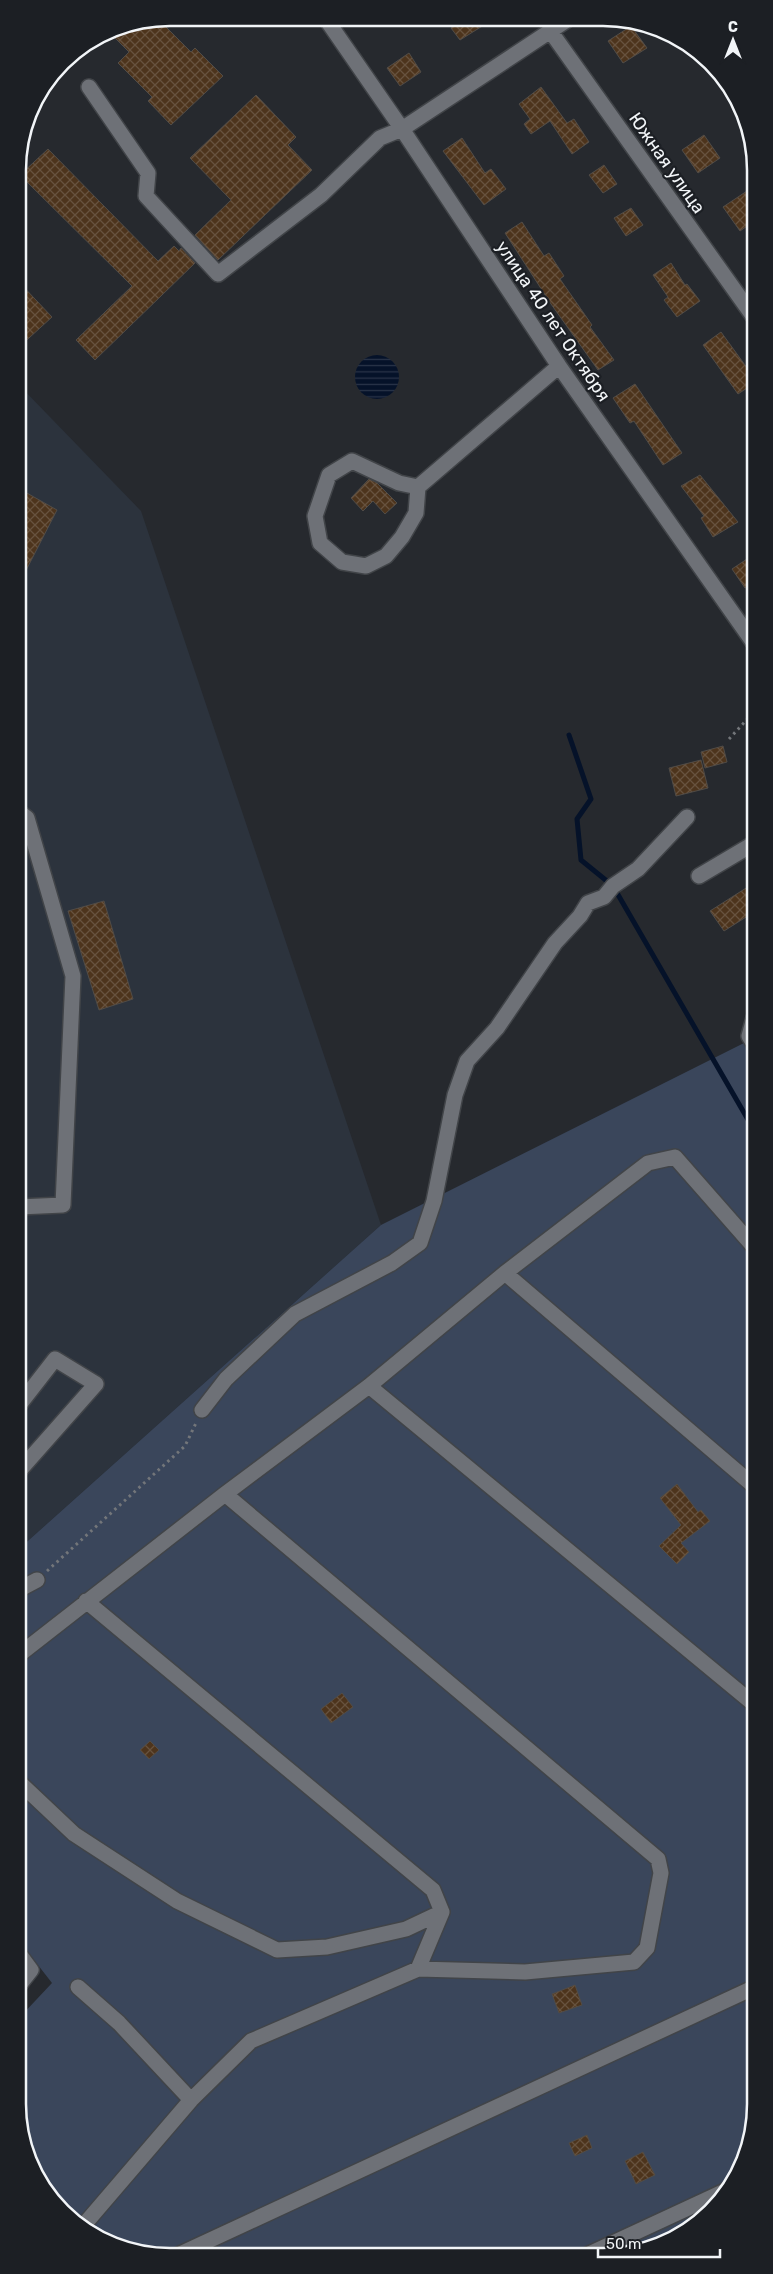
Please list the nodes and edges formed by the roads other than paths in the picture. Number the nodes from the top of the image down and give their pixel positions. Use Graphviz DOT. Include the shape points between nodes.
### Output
graph roads {
  1 [pos="331,26"];
  2 [pos="560,26"];
  3 [pos="551,32"];
  4 [pos="89,87"];
  5 [pos="402,129"];
  6 [pos="747,307"];
  7 [pos="559,366"];
  8 [pos="418,487"];
  9 [pos="747,633"];
  10 [pos="687,817"];
  11 [pos="27,818"];
  12 [pos="747,848"];
  13 [pos="699,876"];
  14 [pos="26,1207"];
  15 [pos="746,1238"];
  16 [pos="505,1273"];
  17 [pos="369,1386"];
  18 [pos="26,1396"];
  19 [pos="202,1410"];
  20 [pos="26,1463"];
  21 [pos="746,1479"];
  22 [pos="225,1494"];
  23 [pos="37,1580"];
  24 [pos="26,1586"];
  25 [pos="86,1601"];
  26 [pos="26,1649"];
  27 [pos="746,1698"];
  28 [pos="26,1789"];
  29 [pos="442,1912"];
  30 [pos="26,1963"];
  31 [pos="418,1969"];
  32 [pos="26,1976"];
  33 [pos="78,1987"];
  34 [pos="746,1991"];
  35 [pos="191,2100"];
  36 [pos="713,2197"];
  37 [pos="87,2221"];
  38 [pos="193,2248"];
  39 [pos="602,2248"];
  1 -- 5 [label="street, улица 40 лет Октября"];
  2 -- 3 [label="street"];
  3 -- 5 [label="street"];
  3 -- 6 [label="street, Южная улица"];
  4 -- 5 [label="street" via="148,173 146,196 218,274 321,195 380,138"];
  5 -- 7 [label="street, улица 40 лет Октября"];
  7 -- 8 [label="street"];
  7 -- 9 [label="street, улица 40 лет Октября"];
  8 -- 8 [label="street" via="416,514 386,556 366,566 342,562 320,543 315,516 329,475 352,461 399,483"];
  10 -- 19 [label="street" via="638,868 612,886 604,897 588,903 555,943 497,1028 467,1061 455,1095 434,1201 420,1243 392,1263 294,1314 226,1379"];
  11 -- 14 [label="street" via="73,976 63,1205"];
  12 -- 13 [label="street"];
  15 -- 16 [label="street" via="675,1157 648,1163"];
  16 -- 17 [label="street"];
  16 -- 21 [label="street"];
  17 -- 22 [label="street"];
  17 -- 27 [label="street"];
  18 -- 20 [label="street" via="55,1359 96,1384"];
  22 -- 25 [label="street"];
  22 -- 31 [label="street" via="658,1859 661,1873 647,1948 634,1962 525,1972"];
  23 -- 24 [label="street"];
  25 -- 26 [label="street"];
  25 -- 29 [label="street" via="433,1890"];
  28 -- 29 [label="street" via="74,1834 177,1901 277,1950 336,1945 406,1929"];
  29 -- 31 [label="street"];
  30 -- 32 [label="street" via="31,1970"];
  31 -- 35 [label="street" via="251,2041"];
  33 -- 35 [label="street" via="119,2023"];
  34 -- 38 [label="street"];
  35 -- 37 [label="street"];
  36 -- 39 [label="street"];
}
